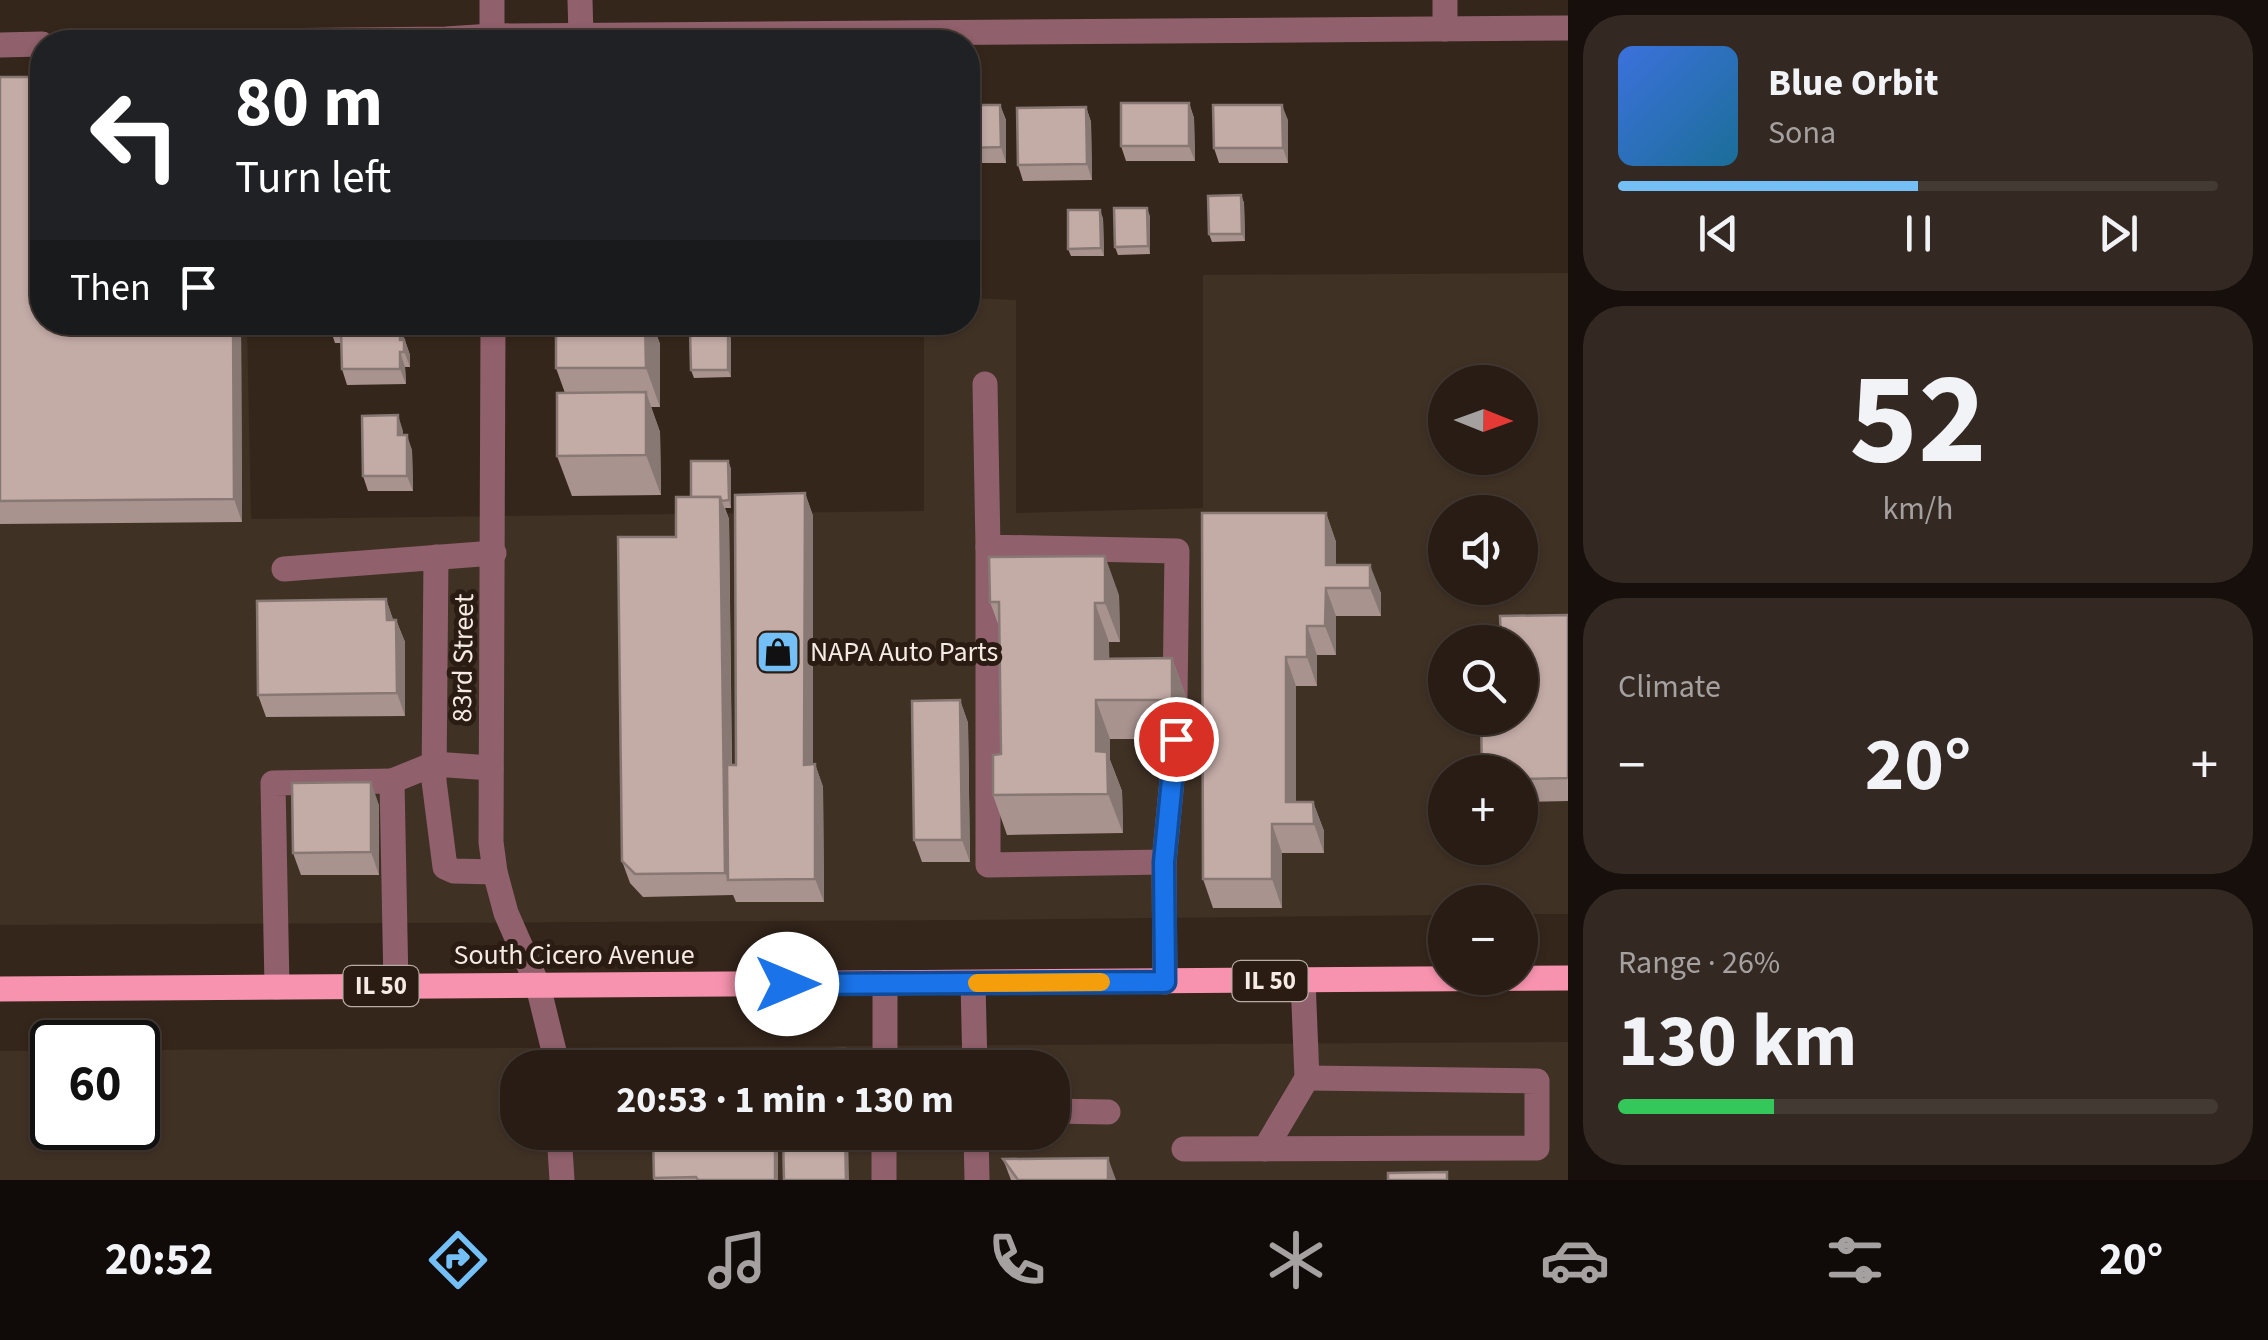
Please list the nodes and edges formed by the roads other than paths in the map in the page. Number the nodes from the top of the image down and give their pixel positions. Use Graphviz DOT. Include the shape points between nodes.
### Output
graph roads {
  1 [pos="492,0"];
  2 [pos="580,0"];
  3 [pos="1445,0"];
  4 [pos="1445,28"];
  5 [pos="1568,28"];
  6 [pos="492,30"];
  7 [pos="581,30"];
  8 [pos="980,34"];
  9 [pos="30,44"];
  10 [pos="0,45"];
  11 [pos="493,335"];
  12 [pos="985,384"];
  13 [pos="988,548"];
  14 [pos="494,553"];
  15 [pos="436,556"];
  16 [pos="284,569"];
  17 [pos="1175,698"];
  18 [pos="1176,739"];
  19 [pos="434,764"];
  20 [pos="491,768"];
  21 [pos="392,781"];
  22 [pos="1164,862"];
  23 [pos="494,872"];
  24 [pos="1568,978"];
  25 [pos="1303,980"];
  26 [pos="1165,982"];
  27 [pos="885,983"];
  28 [pos="973,983"];
  29 [pos="276,986"];
  30 [pos="396,986"];
  31 [pos="538,986"];
  32 [pos="0,989"];
  33 [pos="554,1050"];
  34 [pos="884,1050"];
  35 [pos="975,1050"];
  36 [pos="1307,1078"];
  37 [pos="1070,1111"];
  38 [pos="1108,1112"];
  39 [pos="1184,1149"];
  40 [pos="1265,1149"];
  41 [pos="560,1150"];
  42 [pos="884,1150"];
  43 [pos="976,1150"];
  44 [pos="562,1180"];
  45 [pos="884,1180"];
  46 [pos="977,1180"];
  1 -- 6 [label="street"];
  2 -- 7 [label="street"];
  3 -- 4 [label="street"];
  4 -- 5 [label="street"];
  4 -- 8 [label="street"];
  9 -- 10 [label="street"];
  11 -- 14 [label="street, 83rd Street"];
  12 -- 13 [label="street"];
  13 -- 17 [label="street" via="1176,551"];
  13 -- 22 [label="street" via="988,865"];
  14 -- 15 [label="street"];
  14 -- 20 [label="street, 83rd Street"];
  15 -- 16 [label="street"];
  15 -- 19 [label="street"];
  18 -- 22 [label="street"];
  19 -- 20 [label="street"];
  19 -- 21 [label="street"];
  19 -- 23 [label="street" via="445,867"];
  20 -- 23 [label="street, 83rd Street"];
  21 -- 29 [label="street" via="273,784"];
  21 -- 30 [label="street"];
  22 -- 26 [label="street"];
  23 -- 31 [label="street, 83rd Street"];
  24 -- 25 [label="main road, South Cicero Avenue / IL 50"];
  25 -- 26 [label="main road, South Cicero Avenue / IL 50"];
  25 -- 36 [label="street"];
  26 -- 28 [label="main road, South Cicero Avenue / IL 50"];
  27 -- 28 [label="main road, South Cicero Avenue / IL 50"];
  27 -- 31 [label="main road, South Cicero Avenue / IL 50"];
  27 -- 34 [label="street"];
  28 -- 35 [label="street"];
  29 -- 30 [label="main road, South Cicero Avenue / IL 50"];
  29 -- 32 [label="main road, South Cicero Avenue / IL 50"];
  30 -- 31 [label="main road, South Cicero Avenue / IL 50"];
  31 -- 33 [label="street, 83rd Street"];
  36 -- 40 [label="street"];
  36 -- 40 [label="street" via="1536,1081 1537,1148"];
  37 -- 38 [label="street"];
  39 -- 40 [label="street"];
  41 -- 44 [label="street"];
  42 -- 45 [label="street"];
  43 -- 46 [label="street"];
}
